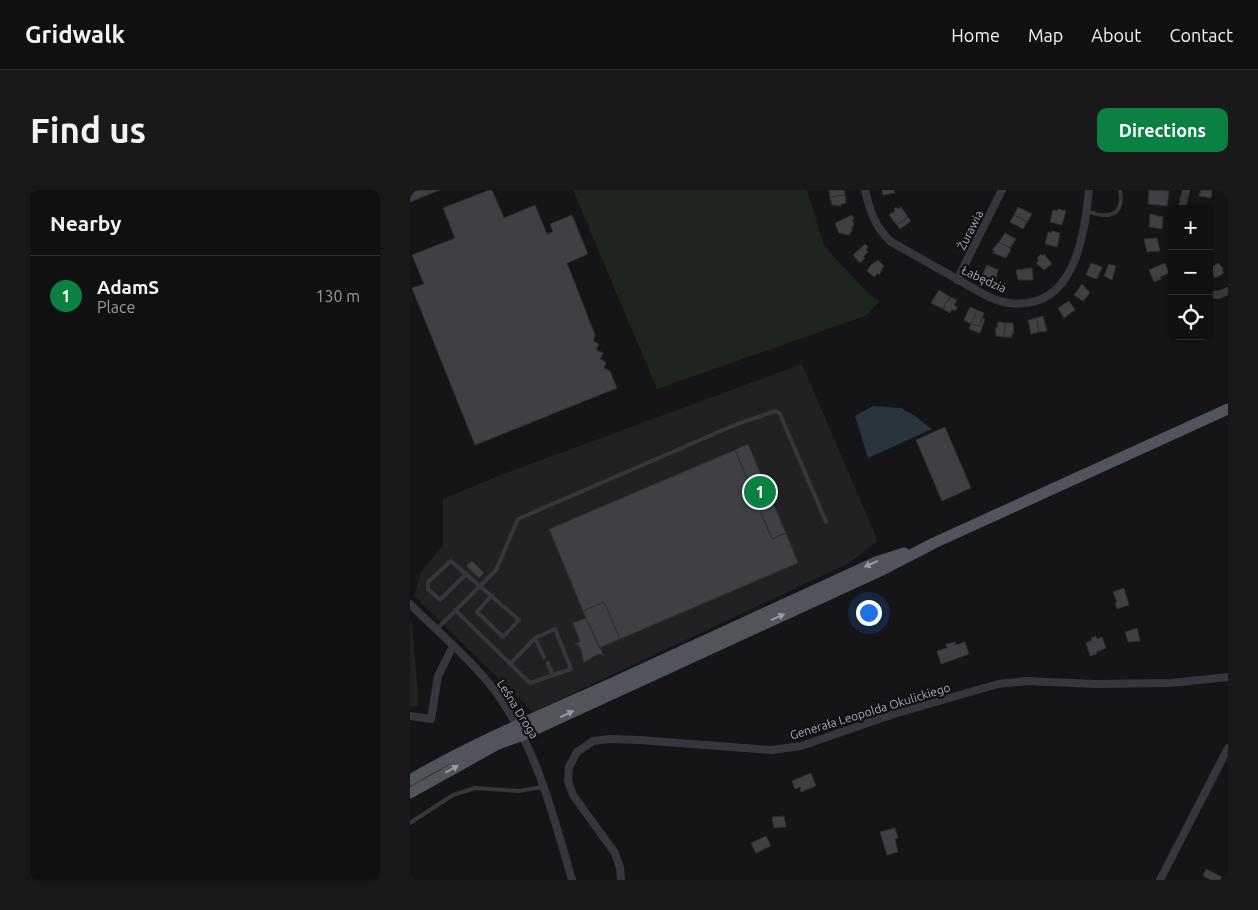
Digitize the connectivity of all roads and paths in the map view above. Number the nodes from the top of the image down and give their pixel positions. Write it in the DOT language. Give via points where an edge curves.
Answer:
graph roads {
  1 [pos="865,190"];
  2 [pos="1002,190"];
  3 [pos="1089,190"];
  4 [pos="1120,190"];
  5 [pos="1186,190"];
  6 [pos="1183,205"];
  7 [pos="1087,211"];
  8 [pos="957,280"];
  9 [pos="1228,291"];
  10 [pos="1213,294"];
  11 [pos="1228,409"];
  12 [pos="826,522"];
  13 [pos="934,543"];
  14 [pos="466,574"];
  15 [pos="480,586"];
  16 [pos="492,596"];
  17 [pos="410,604"];
  18 [pos="455,610"];
  19 [pos="436,630"];
  20 [pos="535,638"];
  21 [pos="453,646"];
  22 [pos="544,657"];
  23 [pos="511,662"];
  24 [pos="548,663"];
  25 [pos="552,674"];
  26 [pos="1228,677"];
  27 [pos="410,716"];
  28 [pos="517,724"];
  29 [pos="523,735"];
  30 [pos="1228,748"];
  31 [pos="410,780"];
  32 [pos="544,786"];
  33 [pos="410,793"];
  34 [pos="410,824"];
  35 [pos="572,880"];
  36 [pos="621,880"];
  37 [pos="1160,880"];
  1 -- 8 [label="street, Łabędzia" via="879,230 890,241"];
  2 -- 8 [label="street, Żurawia"];
  3 -- 7 [label="street, Łabędzia"];
  4 -- 7 [label="lane" via="1120,206 1114,213 1099,216"];
  5 -- 6 [label="street"];
  7 -- 8 [label="street, Łabędzia" via="1079,250 1070,272 1046,297 1009,303 989,297"];
  9 -- 10 [label="street"];
  11 -- 13 [label="main road"];
  12 -- 15 [label="lane" via="776,411 737,424 518,518 496,570"];
  13 -- 28 [label="main road, one-way" via="876,562"];
  29 -- 13 [label="main road, one-way" via="880,571"];
  14 -- 14 [label="lane" via="451,561 428,582 428,589 440,600"];
  14 -- 15 [label="lane"];
  15 -- 16 [label="lane"];
  15 -- 18 [label="lane"];
  16 -- 16 [label="lane" via="519,620 503,637 476,612"];
  17 -- 19 [label="street, Leśna Droga"];
  18 -- 19 [label="lane"];
  18 -- 23 [label="lane"];
  19 -- 21 [label="street, Leśna Droga"];
  20 -- 22 [label="lane"];
  20 -- 23 [label="lane"];
  20 -- 25 [label="lane" via="555,630 570,668"];
  21 -- 27 [label="street" via="438,676 431,719"];
  21 -- 28 [label="street, Leśna Droga" via="488,682"];
  23 -- 25 [label="lane" via="530,683"];
  24 -- 25 [label="lane"];
  26 -- 36 [label="street, Generała Leopolda Okulickiego" via="1171,683 1027,681 998,684 894,714 801,746 771,750 639,740 593,741 576,752 569,767 568,781 573,795 615,853"];
  28 -- 29 [label="street, Leśna Droga"];
  28 -- 31 [label="main road"];
  29 -- 32 [label="street, Leśna Droga"];
  33 -- 29 [label="main road, one-way" via="489,749"];
  30 -- 37 [label="street"];
  32 -- 34 [label="lane" via="518,791 475,788 453,795"];
  32 -- 35 [label="street, Leśna Droga"];
}
